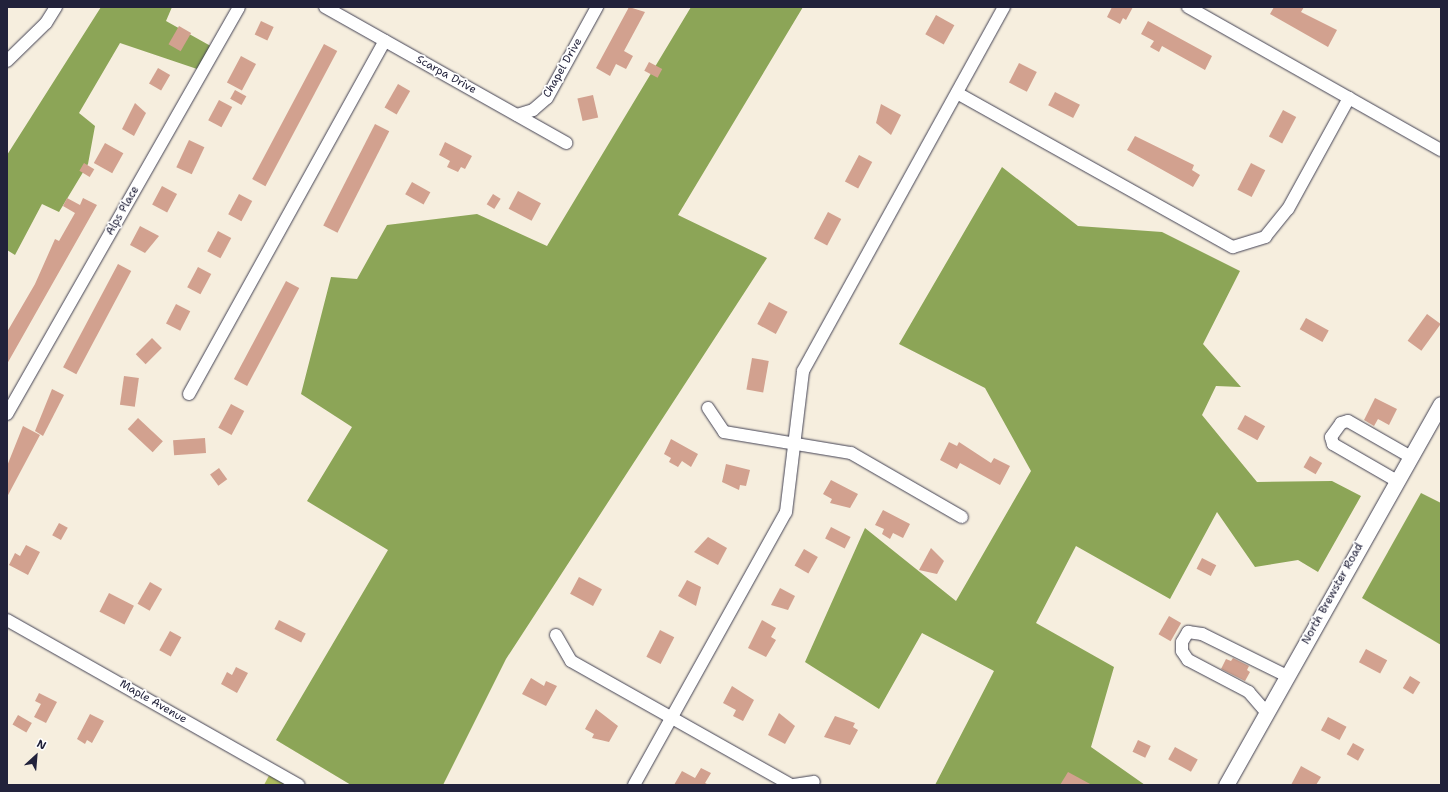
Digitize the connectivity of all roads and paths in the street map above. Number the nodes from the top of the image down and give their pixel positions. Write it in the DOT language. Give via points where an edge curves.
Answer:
graph roads {
  1 [pos="56,7"];
  2 [pos="239,7"];
  3 [pos="326,7"];
  4 [pos="597,7"];
  5 [pos="1004,7"];
  6 [pos="1188,7"];
  7 [pos="385,41"];
  8 [pos="7,61"];
  9 [pos="957,93"];
  10 [pos="1349,98"];
  11 [pos="517,115"];
  12 [pos="566,143"];
  13 [pos="1441,150"];
  14 [pos="189,394"];
  15 [pos="1441,404"];
  16 [pos="708,408"];
  17 [pos="7,414"];
  18 [pos="795,444"];
  19 [pos="1411,457"];
  20 [pos="1397,481"];
  21 [pos="962,517"];
  22 [pos="7,620"];
  23 [pos="556,635"];
  24 [pos="1287,676"];
  25 [pos="1267,713"];
  26 [pos="671,718"];
  27 [pos="814,782"];
  28 [pos="299,785"];
  29 [pos="634,785"];
  30 [pos="793,785"];
  31 [pos="1226,785"];
  1 -- 8 [label="street" via="46,23"];
  2 -- 17 [label="street, Alps Place"];
  3 -- 7 [label="street, Scarpa Drive"];
  4 -- 11 [label="street, Chapel Drive" via="547,98 533,110"];
  5 -- 9 [label="street"];
  6 -- 10 [label="street"];
  7 -- 11 [label="street, Scarpa Drive"];
  7 -- 14 [label="street"];
  9 -- 10 [label="street" via="1233,246 1265,237 1288,209"];
  9 -- 18 [label="street" via="803,371"];
  10 -- 13 [label="street"];
  11 -- 12 [label="street, Scarpa Drive"];
  15 -- 19 [label="main road, North Brewster Road"];
  16 -- 18 [label="street" via="724,432"];
  18 -- 21 [label="street" via="851,452"];
  18 -- 26 [label="street" via="786,512"];
  19 -- 20 [label="main road, North Brewster Road"];
  19 -- 20 [label="street" via="1348,421 1341,423 1332,437 1333,444"];
  20 -- 24 [label="main road, North Brewster Road"];
  22 -- 28 [label="street, Maple Avenue"];
  23 -- 26 [label="street" via="571,661"];
  24 -- 25 [label="main road, North Brewster Road"];
  24 -- 25 [label="street" via="1202,634 1188,632 1182,642 1182,652 1188,660 1249,692"];
  25 -- 31 [label="main road, North Brewster Road"];
  26 -- 29 [label="street"];
  26 -- 30 [label="street"];
  27 -- 30 [label="street"];
}
